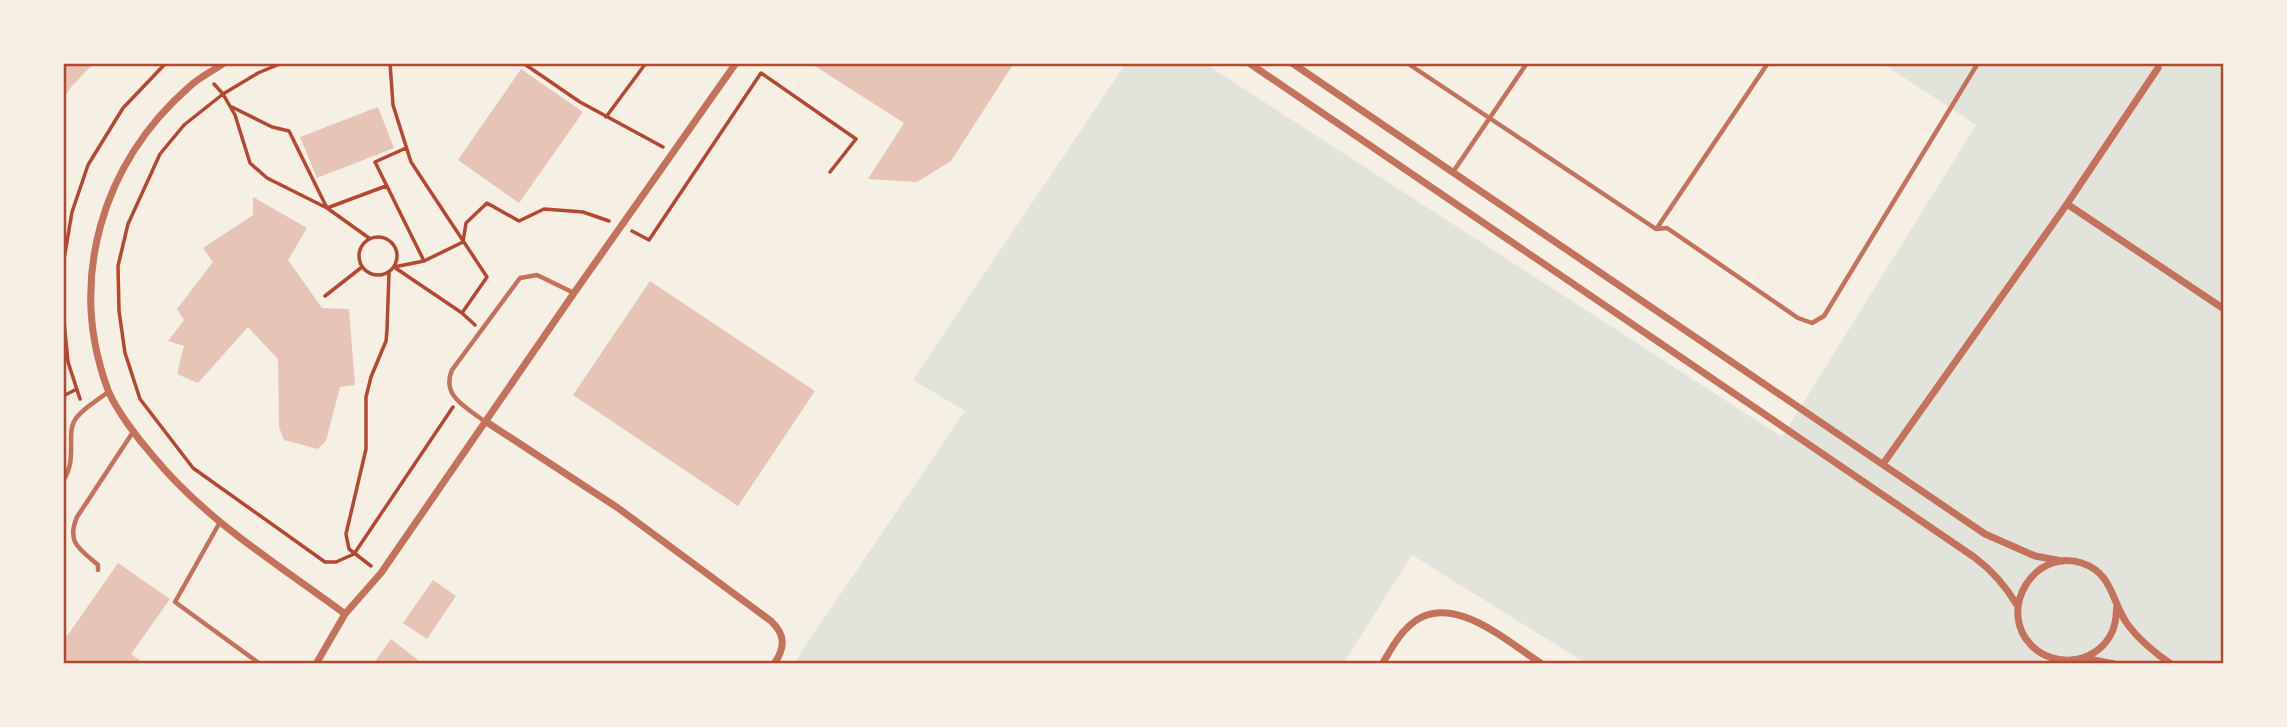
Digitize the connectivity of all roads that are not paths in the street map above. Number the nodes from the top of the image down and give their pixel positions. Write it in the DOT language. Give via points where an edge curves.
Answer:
graph roads {
  1 [pos="224,63"];
  2 [pos="736,63"];
  3 [pos="1249,63"];
  4 [pos="1294,63"];
  5 [pos="1407,63"];
  6 [pos="1527,63"];
  7 [pos="1768,63"];
  8 [pos="1979,63"];
  9 [pos="2158,68"];
  10 [pos="1490,117"];
  11 [pos="1453,172"];
  12 [pos="2067,204"];
  13 [pos="1656,229"];
  14 [pos="574,293"];
  15 [pos="2224,309"];
  16 [pos="109,392"];
  17 [pos="485,421"];
  18 [pos="134,430"];
  19 [pos="1883,464"];
  20 [pos="63,481"];
  21 [pos="220,522"];
  22 [pos="2062,561"];
  23 [pos="98,570"];
  24 [pos="2017,605"];
  25 [pos="2117,606"];
  26 [pos="345,614"];
  27 [pos="2045,655"];
  28 [pos="2083,658"];
  29 [pos="260,664"];
  30 [pos="316,664"];
  31 [pos="774,664"];
  32 [pos="1382,664"];
  33 [pos="1542,664"];
  34 [pos="2039,664"];
  35 [pos="2114,664"];
  36 [pos="2171,664"];
  1 -- 16 [label="street" via="191,85 153,122 107,202 93,250 90,300"];
  2 -- 14 [label="street"];
  3 -- 24 [label="street" via="1974,556 1992,570"];
  4 -- 11 [label="street"];
  5 -- 10 [label="lane"];
  6 -- 10 [label="lane"];
  7 -- 13 [label="lane"];
  8 -- 13 [label="lane" via="1818,321 1807,323 1798,318 1667,228"];
  9 -- 12 [label="street"];
  10 -- 11 [label="lane"];
  10 -- 13 [label="lane"];
  11 -- 19 [label="street"];
  12 -- 15 [label="street"];
  12 -- 19 [label="street"];
  14 -- 17 [label="street"];
  14 -- 17 [label="lane" via="537,275 520,278 452,369 449,389"];
  16 -- 18 [label="street"];
  16 -- 20 [label="lane" via="76,417 71,468"];
  17 -- 26 [label="street" via="381,573"];
  17 -- 31 [label="street" via="618,508 771,621 783,637"];
  18 -- 21 [label="street" via="190,496"];
  18 -- 23 [label="lane" via="72,528 73,540"];
  19 -- 22 [label="street" via="1985,534 2035,556"];
  21 -- 26 [label="street"];
  21 -- 29 [label="lane" via="174,601"];
  22 -- 24 [label="street" via="2032,575"];
  22 -- 25 [label="street" via="2099,572 2111,587"];
  24 -- 27 [label="street" via="2023,635"];
  25 -- 28 [label="street" via="2109,638"];
  25 -- 36 [label="street" via="2138,638"];
  26 -- 30 [label="street"];
  27 -- 28 [label="street" via="2057,660"];
  27 -- 34 [label="street"];
  28 -- 35 [label="street"];
  32 -- 33 [label="street" via="1409,625 1421,617 1451,612 1465,615"];
}
